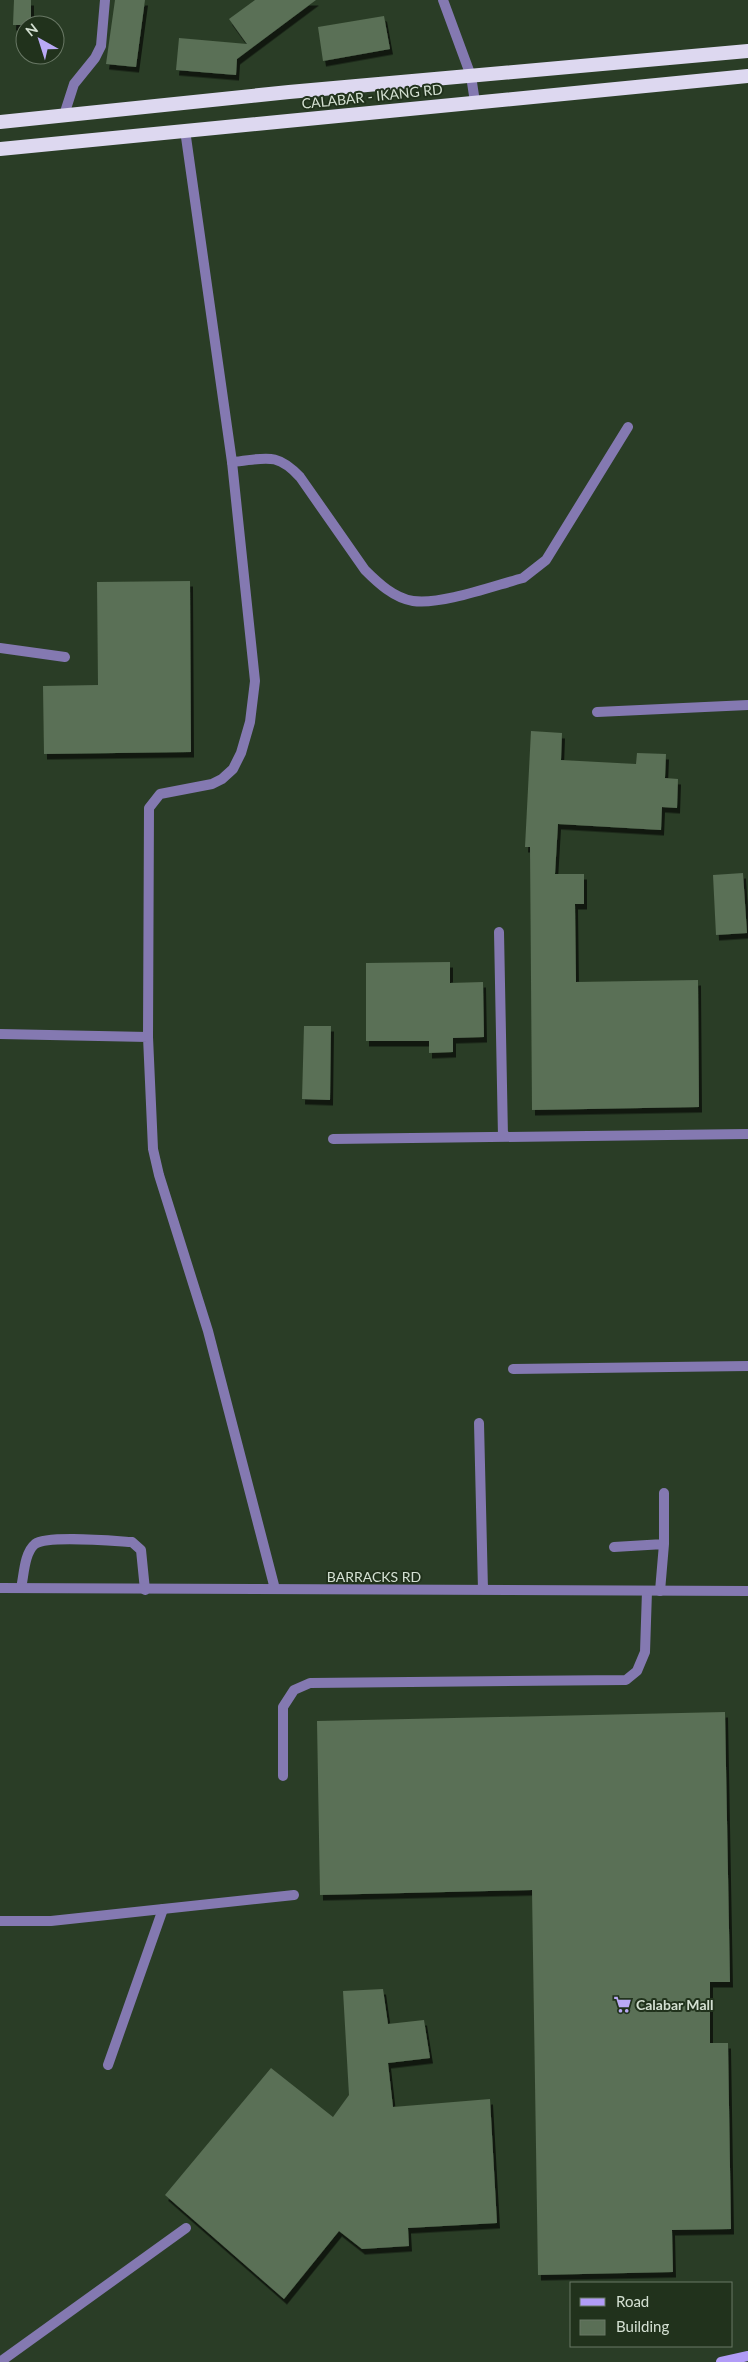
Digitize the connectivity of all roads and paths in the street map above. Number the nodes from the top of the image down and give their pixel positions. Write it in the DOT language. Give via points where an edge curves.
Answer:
graph roads {
  1 [pos="105,0"];
  2 [pos="443,0"];
  3 [pos="748,51"];
  4 [pos="471,76"];
  5 [pos="748,76"];
  6 [pos="475,102"];
  7 [pos="64,115"];
  8 [pos="0,122"];
  9 [pos="185,130"];
  10 [pos="0,149"];
  11 [pos="628,427"];
  12 [pos="232,462"];
  13 [pos="0,648"];
  14 [pos="66,657"];
  15 [pos="748,705"];
  16 [pos="597,712"];
  17 [pos="499,932"];
  18 [pos="0,1034"];
  19 [pos="148,1037"];
  20 [pos="748,1134"];
  21 [pos="503,1137"];
  22 [pos="333,1138"];
  23 [pos="748,1366"];
  24 [pos="513,1368"];
  25 [pos="479,1423"];
  26 [pos="664,1493"];
  27 [pos="664,1544"];
  28 [pos="614,1547"];
  29 [pos="0,1588"];
  30 [pos="21,1588"];
  31 [pos="275,1589"];
  32 [pos="145,1590"];
  33 [pos="483,1590"];
  34 [pos="647,1591"];
  35 [pos="660,1591"];
  36 [pos="748,1591"];
  37 [pos="283,1776"];
  38 [pos="294,1895"];
  39 [pos="163,1909"];
  40 [pos="0,1921"];
  41 [pos="108,2065"];
  42 [pos="186,2228"];
  43 [pos="748,2356"];
  44 [pos="0,2362"];
  45 [pos="721,2362"];
  1 -- 7 [label="street" via="101,46 74,84"];
  2 -- 4 [label="street"];
  3 -- 4 [label="highway, CALABAR - IKANG RD"];
  4 -- 6 [label="street"];
  4 -- 7 [label="highway, CALABAR - IKANG RD"];
  5 -- 6 [label="highway, CALABAR - IKANG RD"];
  6 -- 9 [label="highway, CALABAR - IKANG RD"];
  7 -- 8 [label="highway, CALABAR - IKANG RD"];
  9 -- 10 [label="highway, CALABAR - IKANG RD"];
  9 -- 12 [label="street"];
  11 -- 12 [label="street" via="546,560 534,572 523,578 434,601 412,601 375,581 288,464 275,458"];
  12 -- 19 [label="street" via="255,681 253,697 241,753 233,769 212,784 160,794 149,808"];
  13 -- 14 [label="street"];
  15 -- 16 [label="street"];
  17 -- 21 [label="street"];
  18 -- 19 [label="street"];
  19 -- 31 [label="street" via="154,1158 208,1331"];
  20 -- 21 [label="street"];
  21 -- 22 [label="street"];
  23 -- 24 [label="street"];
  25 -- 33 [label="street"];
  26 -- 27 [label="street"];
  27 -- 28 [label="street"];
  27 -- 35 [label="street"];
  29 -- 30 [label="street, BARRACKS RD"];
  30 -- 32 [label="street, BARRACKS RD"];
  30 -- 32 [label="street" via="28,1555 35,1544 49,1539 132,1542 141,1550"];
  31 -- 32 [label="street, BARRACKS RD"];
  31 -- 33 [label="street, BARRACKS RD"];
  33 -- 34 [label="street, BARRACKS RD"];
  34 -- 35 [label="street, BARRACKS RD"];
  34 -- 37 [label="street" via="646,1652 637,1671 626,1680 310,1683 294,1690 283,1706"];
  35 -- 36 [label="street, BARRACKS RD"];
  38 -- 39 [label="street"];
  39 -- 40 [label="street" via="51,1921"];
  39 -- 41 [label="street"];
  42 -- 44 [label="street"];
  43 -- 45 [label="main road"];
}
